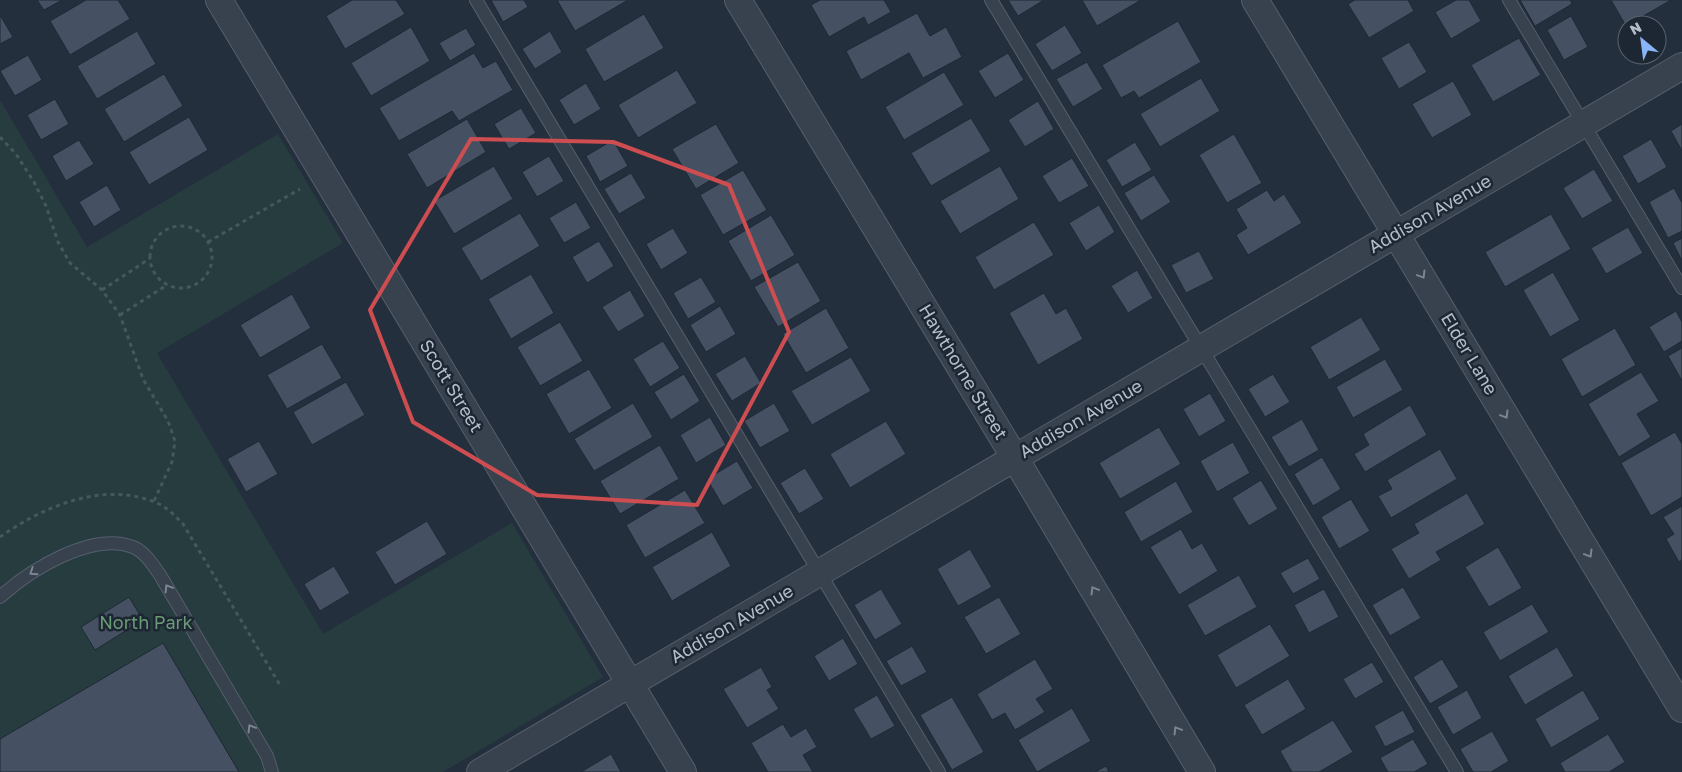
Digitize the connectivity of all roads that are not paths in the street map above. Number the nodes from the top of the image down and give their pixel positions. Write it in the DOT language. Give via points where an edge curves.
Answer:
graph roads {
  1 [pos="219,0"];
  2 [pos="476,0"];
  3 [pos="738,0"];
  4 [pos="991,0"];
  5 [pos="1256,0"];
  6 [pos="1508,0"];
  7 [pos="1682,66"];
  8 [pos="1583,124"];
  9 [pos="1397,234"];
  10 [pos="1682,288"];
  11 [pos="1201,349"];
  12 [pos="1015,458"];
  13 [pos="820,573"];
  14 [pos="0,597"];
  15 [pos="630,684"];
  16 [pos="1682,709"];
  17 [pos="272,772"];
  18 [pos="480,772"];
  19 [pos="683,772"];
  20 [pos="939,772"];
  21 [pos="1202,772"];
  22 [pos="1456,772"];
  1 -- 15 [label="street, Scott Street"];
  2 -- 13 [label="lane"];
  3 -- 12 [label="street, Hawthorne Street"];
  4 -- 11 [label="lane"];
  5 -- 9 [label="street, Elder Lane"];
  6 -- 8 [label="lane"];
  7 -- 8 [label="street, Addison Avenue"];
  8 -- 9 [label="street, Addison Avenue"];
  8 -- 10 [label="lane"];
  9 -- 11 [label="street, Addison Avenue"];
  9 -- 16 [label="street, Elder Lane, one-way"];
  11 -- 12 [label="street, Addison Avenue"];
  11 -- 22 [label="lane"];
  12 -- 13 [label="street, Addison Avenue"];
  21 -- 12 [label="street, Hawthorne Street, one-way"];
  13 -- 15 [label="street, Addison Avenue"];
  13 -- 20 [label="lane"];
  17 -- 14 [label="lane, one-way" via="267,756 160,575 149,558 135,547 116,543 72,552 41,567"];
  15 -- 18 [label="street, Addison Avenue"];
  15 -- 19 [label="street, Scott Street"];
}
